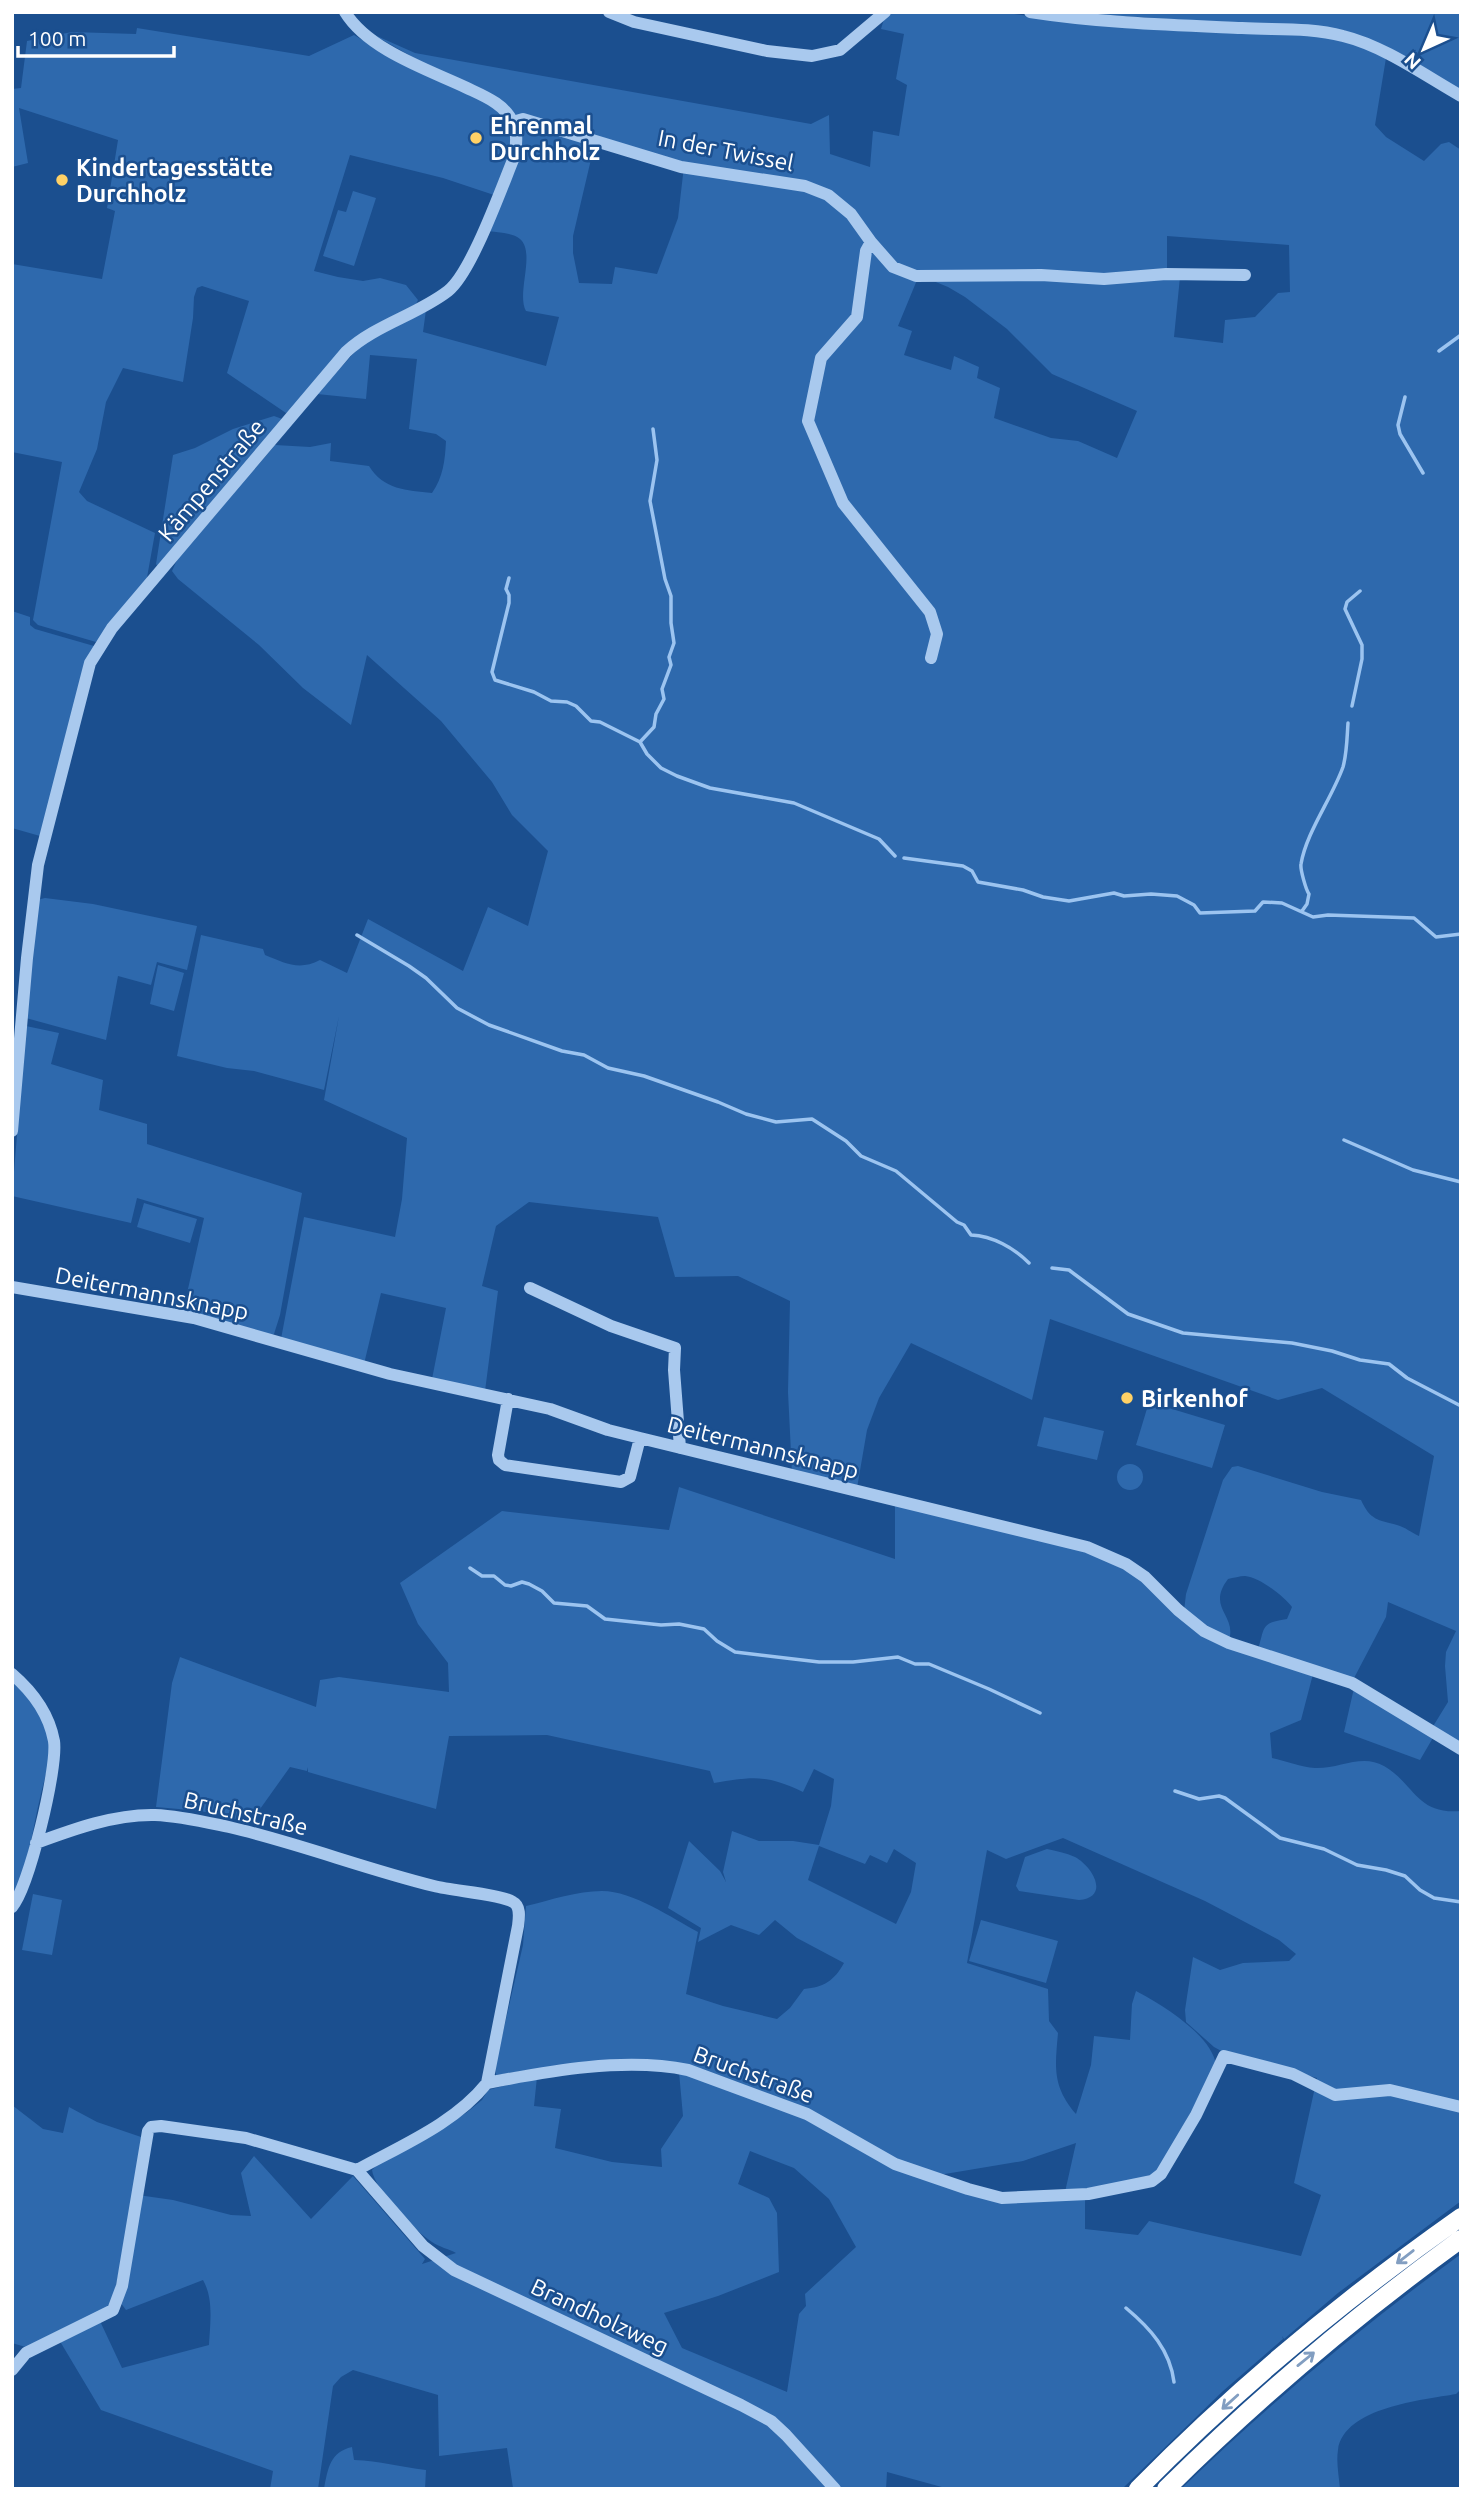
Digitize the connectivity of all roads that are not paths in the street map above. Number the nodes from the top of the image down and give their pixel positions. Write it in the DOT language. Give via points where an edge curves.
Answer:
graph roads {
  1 [pos="345,12"];
  2 [pos="609,12"];
  3 [pos="885,12"];
  4 [pos="1030,12"];
  5 [pos="1461,96"];
  6 [pos="513,122"];
  7 [pos="871,242"];
  8 [pos="1245,275"];
  9 [pos="931,658"];
  10 [pos="12,956"];
  11 [pos="27,958"];
  12 [pos="12,1131"];
  13 [pos="12,1287"];
  14 [pos="530,1288"];
  15 [pos="508,1399"];
  16 [pos="640,1438"];
  17 [pos="680,1448"];
  18 [pos="12,1674"];
  19 [pos="1461,1749"];
  20 [pos="36,1843"];
  21 [pos="12,1907"];
  22 [pos="487,2083"];
  23 [pos="1461,2107"];
  24 [pos="357,2170"];
  25 [pos="1461,2217"];
  26 [pos="1461,2239"];
  27 [pos="12,2370"];
  28 [pos="835,2489"];
  29 [pos="1138,2489"];
  30 [pos="1166,2489"];
  1 -- 6 [label="street" via="370,39 486,97"];
  2 -- 3 [label="street" via="634,22 767,51 812,56 840,50"];
  4 -- 5 [label="street" via="1168,26 1298,29 1343,36"];
  6 -- 7 [label="street, In der Twissel" via="523,119 681,167 805,186 844,207"];
  6 -- 11 [label="street, Kämpenstraße" via="515,155 457,282 346,352 94,654 38,865"];
  7 -- 8 [label="street, In der Twissel" via="893,267 916,276 1104,279"];
  7 -- 9 [label="street" via="857,317 821,358 808,421 843,503 930,612 937,634"];
  10 -- 11 [label="street"];
  11 -- 12 [label="street, Kämpenstraße"];
  13 -- 15 [label="street, Deitermannsknapp" via="194,1318 390,1374"];
  14 -- 17 [label="street" via="611,1326 675,1348"];
  15 -- 16 [label="street, Deitermannsknapp"];
  15 -- 16 [label="street" via="498,1455 505,1465 621,1482 630,1476"];
  16 -- 17 [label="street, Deitermannsknapp"];
  17 -- 19 [label="street, Deitermannsknapp" via="1087,1546 1146,1577 1204,1631 1352,1682"];
  18 -- 20 [label="street" via="36,1699 54,1742"];
  20 -- 21 [label="street"];
  20 -- 22 [label="street, Bruchstraße" via="110,1820 171,1816 263,1835 433,1886 513,1901 520,1914 519,1926"];
  22 -- 23 [label="street, Bruchstraße" via="562,2069 633,2066 688,2070 807,2114 895,2164 1002,2198 1088,2194 1152,2181 1161,2174 1196,2115 1224,2056 1293,2074 1335,2095 1390,2090"];
  22 -- 24 [label="street" via="450,2118"];
  24 -- 27 [label="street" via="246,2138 151,2127 145,2140 122,2286 113,2310 26,2353"];
  24 -- 28 [label="street, Brandholzweg" via="423,2246 446,2265 771,2421"];
  25 -- 29 [label="highway, one-way" via="1342,2305"];
  30 -- 26 [label="highway, one-way" via="1285,2376"];
}
